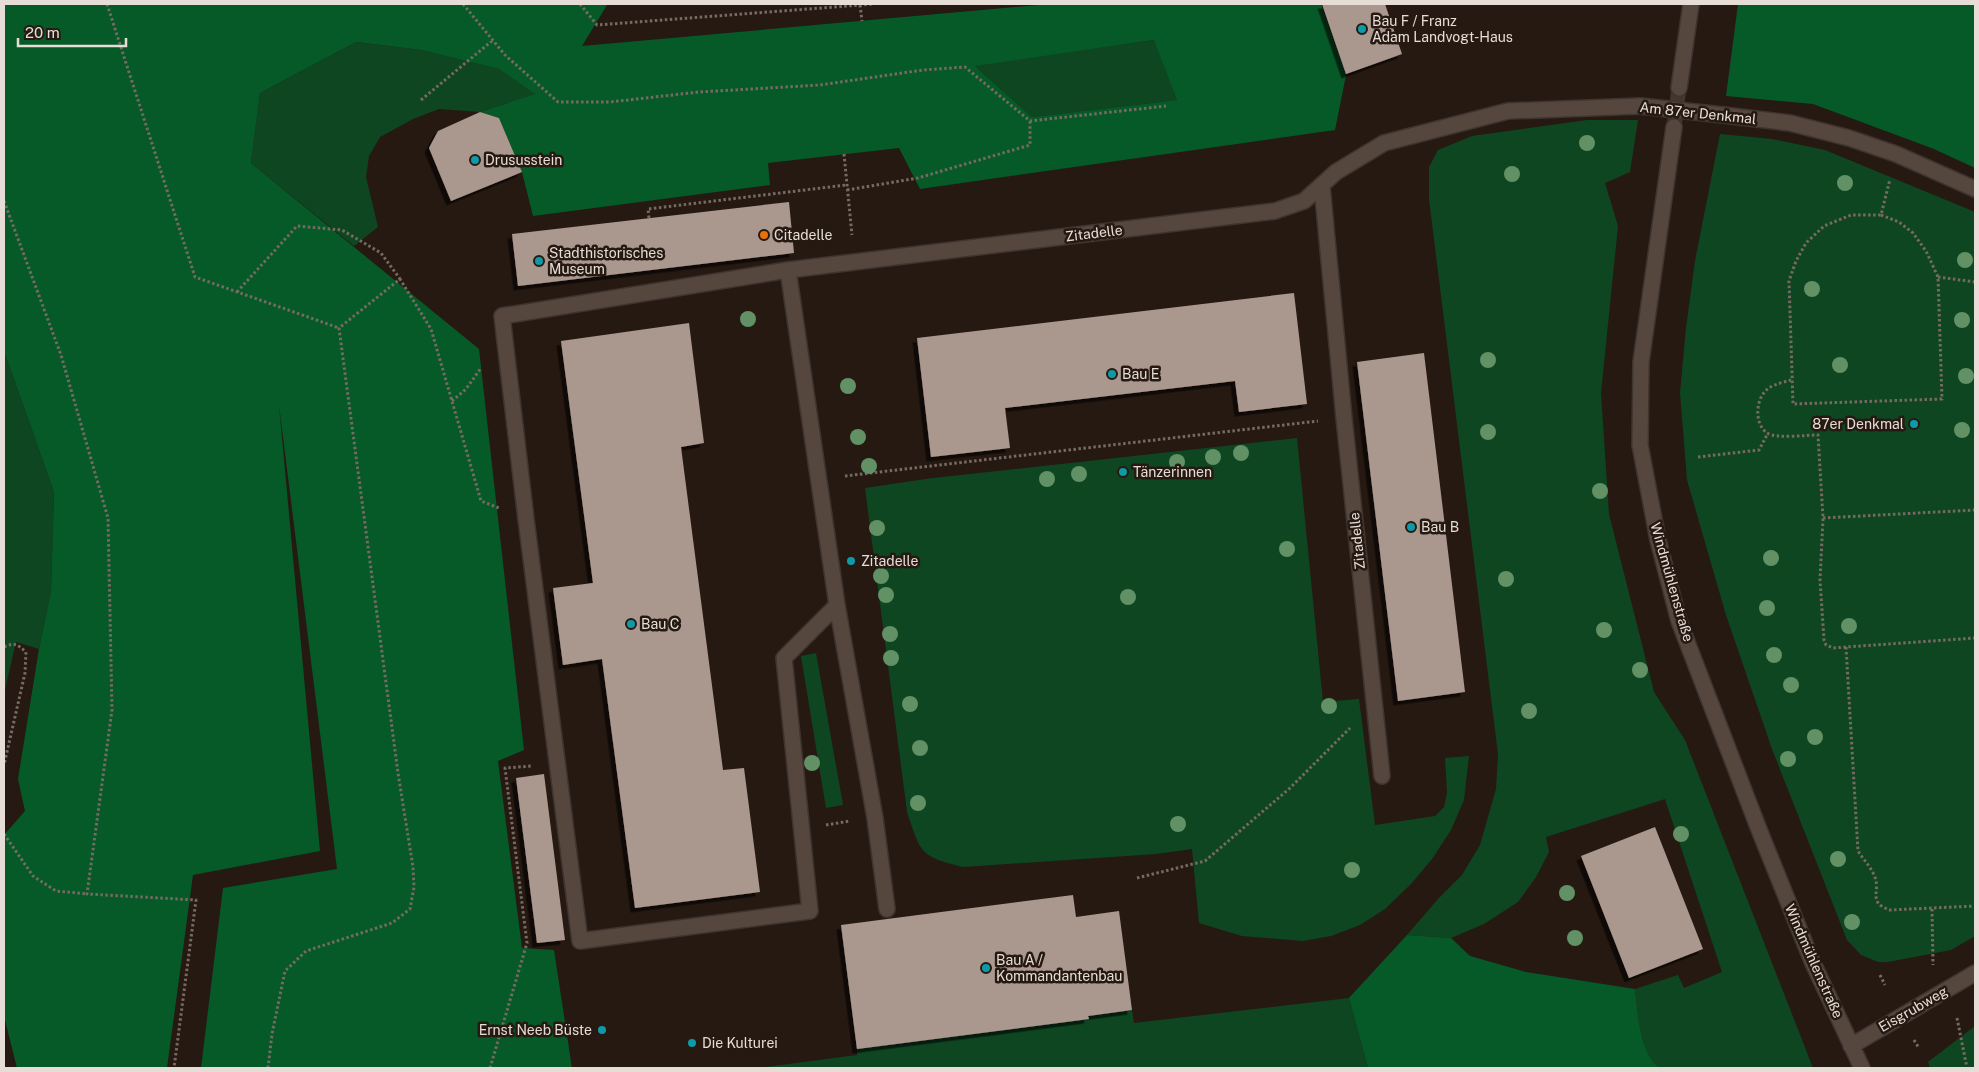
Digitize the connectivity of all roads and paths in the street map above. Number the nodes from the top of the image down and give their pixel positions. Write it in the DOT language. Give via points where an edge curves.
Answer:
graph roads {
  1 [pos="106,4"];
  2 [pos="463,4"];
  3 [pos="580,4"];
  4 [pos="874,4"];
  5 [pos="1691,4"];
  6 [pos="860,5"];
  7 [pos="862,21"];
  8 [pos="493,40"];
  9 [pos="1679,88"];
  10 [pos="421,100"];
  11 [pos="1166,106"];
  12 [pos="1030,121"];
  13 [pos="1674,126"];
  14 [pos="1411,136"];
  15 [pos="844,154"];
  16 [pos="1896,154"];
  17 [pos="1322,186"];
  18 [pos="847,187"];
  19 [pos="1975,190"];
  20 [pos="4,201"];
  21 [pos="1881,215"];
  22 [pos="649,218"];
  23 [pos="856,263"];
  24 [pos="788,270"];
  25 [pos="1938,276"];
  26 [pos="400,280"];
  27 [pos="1975,282"];
  28 [pos="237,292"];
  29 [pos="339,328"];
  30 [pos="483,365"];
  31 [pos="1791,380"];
  32 [pos="452,401"];
  33 [pos="1344,418"];
  34 [pos="1768,433"];
  35 [pos="1698,457"];
  36 [pos="819,479"];
  37 [pos="1975,510"];
  38 [pos="1822,518"];
  39 [pos="526,519"];
  40 [pos="838,605"];
  41 [pos="1975,638"];
  42 [pos="4,647"];
  43 [pos="1846,647"];
  44 [pos="1377,725"];
  45 [pos="557,764"];
  46 [pos="4,765"];
  47 [pos="1382,776"];
  48 [pos="875,818"];
  49 [pos="801,828"];
  50 [pos="4,834"];
  51 [pos="1137,878"];
  52 [pos="87,894"];
  53 [pos="1975,906"];
  54 [pos="887,909"];
  55 [pos="1932,909"];
  56 [pos="1933,965"];
  57 [pos="1975,973"];
  58 [pos="1880,975"];
  59 [pos="1885,985"];
  60 [pos="1957,1018"];
  61 [pos="1914,1039"];
  62 [pos="1851,1046"];
  63 [pos="1919,1048"];
  64 [pos="174,1068"];
  65 [pos="268,1068"];
  66 [pos="490,1068"];
  67 [pos="1862,1068"];
  68 [pos="1967,1068"];
  1 -- 28 [label="path" via="194,277"];
  2 -- 8 [label="path"];
  3 -- 6 [label="path" via="596,25"];
  4 -- 6 [label="path"];
  5 -- 9 [label="street"];
  6 -- 7 [label="path"];
  8 -- 10 [label="path"];
  8 -- 12 [label="path" via="505,55 558,102 610,102 699,92 820,85 965,67"];
  11 -- 12 [label="path"];
  12 -- 18 [label="path" via="1030,145 918,178"];
  13 -- 62 [label="street, Windmühlenstraße" via="1640,362 1640,445 1658,540 1680,620 1798,929"];
  14 -- 16 [label="street, Am 87er Denkmal, bridge" via="1508,111 1640,106 1790,123"];
  14 -- 17 [label="street, Zitadelle" via="1384,144 1336,172"];
  15 -- 18 [label="path"];
  16 -- 19 [label="street, Am 87er Denkmal"];
  16 -- 21 [label="path"];
  17 -- 23 [label="street, Zitadelle" via="1304,200 1275,211"];
  17 -- 33 [label="street, Zitadelle"];
  18 -- 22 [label="path" via="648,209"];
  18 -- 23 [label="path"];
  20 -- 52 [label="path" via="61,355 108,518 112,710"];
  21 -- 25 [label="path" via="1913,233"];
  21 -- 31 [label="path" via="1851,215 1824,226 1806,243 1796,261 1789,281"];
  23 -- 24 [label="street, Zitadelle"];
  24 -- 36 [label="street"];
  24 -- 39 [label="street, Zitadelle" via="502,316"];
  25 -- 27 [label="path"];
  25 -- 31 [label="path" via="1942,399 1793,404"];
  26 -- 28 [label="path" via="381,253 342,230 297,226"];
  26 -- 29 [label="path"];
  26 -- 32 [label="path" via="431,329"];
  28 -- 29 [label="path"];
  29 -- 65 [label="path" via="414,887 410,909 392,923 306,951 285,972"];
  30 -- 32 [label="path" via="466,389"];
  31 -- 34 [label="path" via="1769,388 1760,400 1758,416"];
  32 -- 39 [label="path" via="481,501"];
  33 -- 36 [label="path"];
  33 -- 44 [label="street, Zitadelle"];
  34 -- 35 [label="path" via="1759,450"];
  34 -- 38 [label="path" via="1818,435"];
  36 -- 40 [label="street"];
  37 -- 38 [label="path"];
  38 -- 43 [label="path" via="1820,580 1824,640 1830,647"];
  39 -- 45 [label="street"];
  40 -- 48 [label="street"];
  40 -- 49 [label="street" via="784,658"];
  41 -- 43 [label="path"];
  42 -- 46 [label="path" via="17,644 26,652 25,673"];
  43 -- 55 [label="path" via="1858,851 1875,876 1876,901 1880,907 1890,910"];
  44 -- 47 [label="street, Zitadelle"];
  44 -- 51 [label="path" via="1349,728 1290,788 1205,861"];
  45 -- 49 [label="street" via="580,942 810,911"];
  45 -- 66 [label="path" via="505,768 528,943"];
  48 -- 49 [label="path"];
  48 -- 54 [label="street"];
  50 -- 52 [label="path" via="34,876 56,890"];
  52 -- 64 [label="path" via="196,900"];
  53 -- 55 [label="path"];
  55 -- 56 [label="path"];
  57 -- 62 [label="street, Eisgrubweg"];
  58 -- 59 [label="path"];
  60 -- 68 [label="path"];
  61 -- 63 [label="path"];
  62 -- 67 [label="street, Windmühlenstraße"];
}
